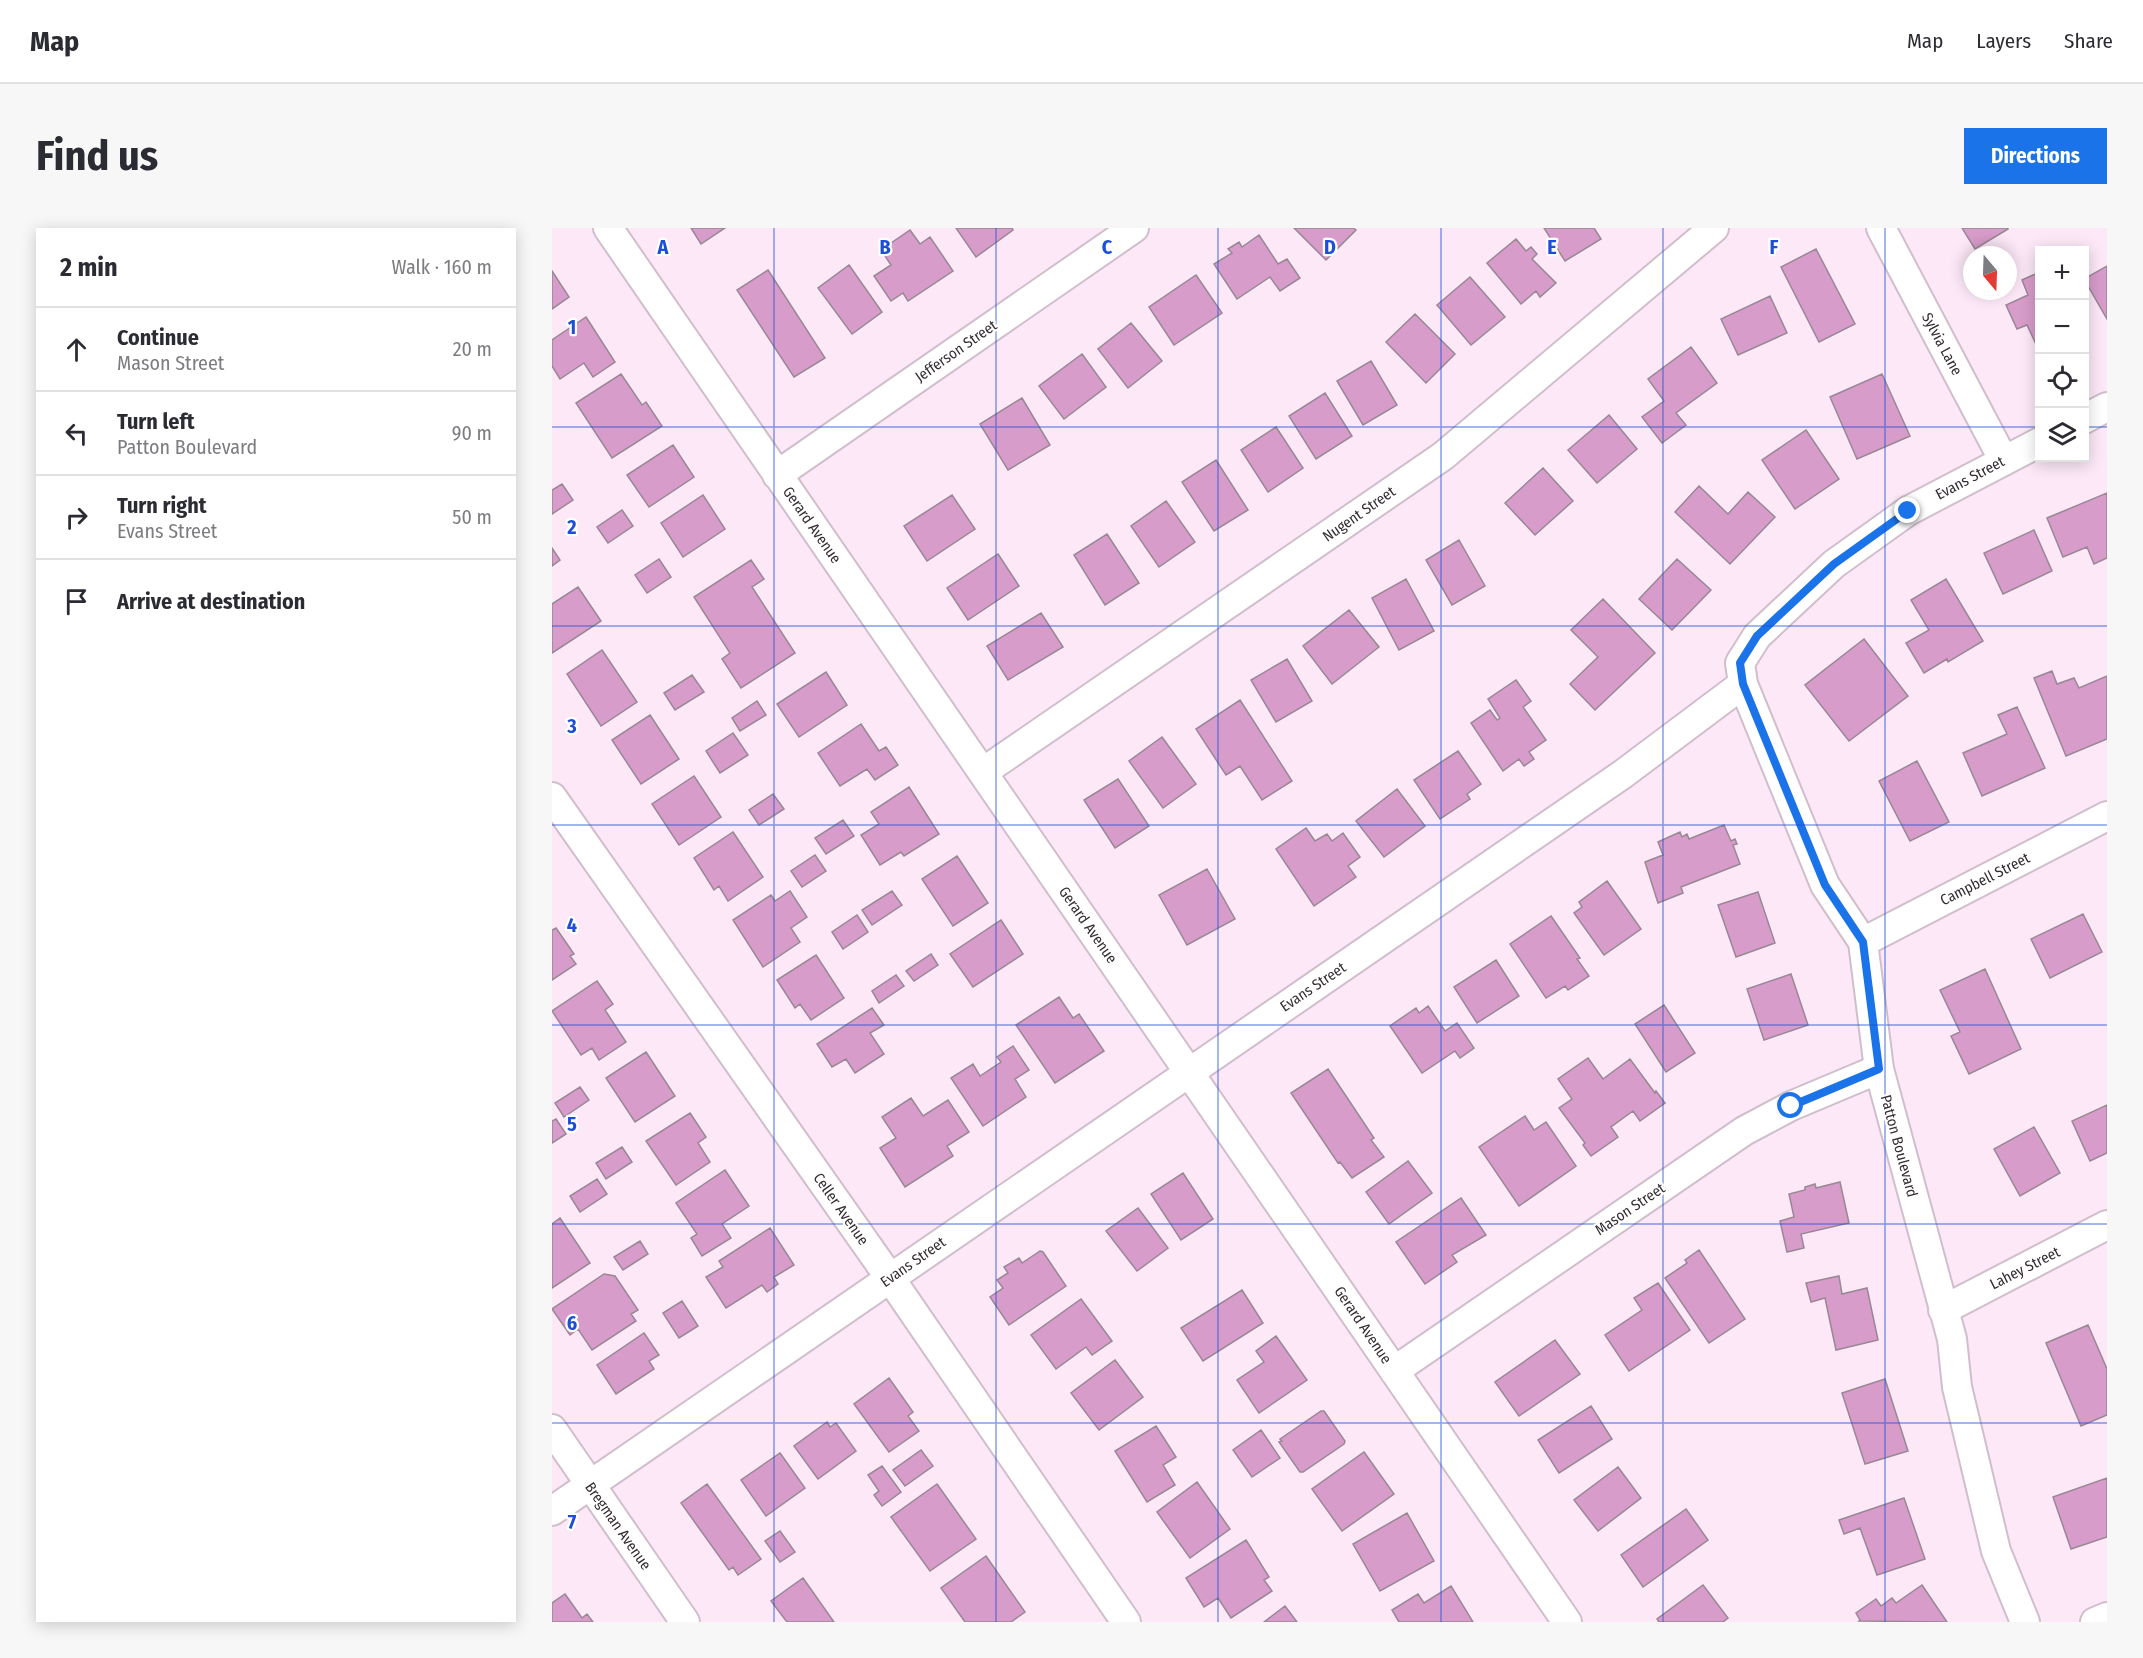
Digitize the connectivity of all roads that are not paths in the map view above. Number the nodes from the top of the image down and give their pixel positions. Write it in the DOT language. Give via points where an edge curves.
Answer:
graph roads {
  1 [pos="608,228"];
  2 [pos="1134,228"];
  3 [pos="1714,228"];
  4 [pos="1881,228"];
  5 [pos="2107,407"];
  6 [pos="2089,417"];
  7 [pos="2035,445"];
  8 [pos="2004,461"];
  9 [pos="777,475"];
  10 [pos="1743,684"];
  11 [pos="983,772"];
  12 [pos="552,797"];
  13 [pos="2107,816"];
  14 [pos="1863,942"];
  15 [pos="1879,1069"];
  16 [pos="1189,1072"];
  17 [pos="2107,1225"];
  18 [pos="890,1278"];
  19 [pos="1944,1310"];
  20 [pos="1394,1371"];
  21 [pos="552,1429"];
  22 [pos="590,1484"];
  23 [pos="552,1511"];
  24 [pos="2107,1617"];
  25 [pos="685,1622"];
  26 [pos="1126,1622"];
  27 [pos="1567,1622"];
  28 [pos="2025,1622"];
  29 [pos="2095,1622"];
  1 -- 9 [label="street, Gerard Avenue"];
  2 -- 9 [label="street, Jefferson Street"];
  3 -- 11 [label="street, Nugent Street" via="1443,456"];
  4 -- 8 [label="street, Sylvia Lane"];
  5 -- 6 [label="street"];
  7 -- 8 [label="street, Evans Street"];
  8 -- 10 [label="street, Evans Street" via="1908,511 1834,564 1757,636 1740,663"];
  9 -- 11 [label="street, Gerard Avenue"];
  10 -- 14 [label="street, Patton Boulevard" via="1825,885"];
  10 -- 16 [label="street, Evans Street" via="1623,774"];
  11 -- 16 [label="street, Gerard Avenue"];
  12 -- 18 [label="street, Celler Avenue"];
  13 -- 14 [label="street, Campbell Street"];
  14 -- 15 [label="street, Patton Boulevard"];
  15 -- 19 [label="street, Patton Boulevard"];
  15 -- 20 [label="street, Mason Street" via="1791,1106 1744,1131"];
  16 -- 18 [label="street, Evans Street"];
  16 -- 20 [label="street, Gerard Avenue"];
  17 -- 19 [label="street, Lahey Street"];
  18 -- 22 [label="street, Evans Street"];
  18 -- 26 [label="street, Celler Avenue"];
  19 -- 28 [label="street, Patton Boulevard" via="1952,1339 1957,1387 1996,1551"];
  20 -- 27 [label="street, Gerard Avenue"];
  21 -- 22 [label="street, Bregman Avenue"];
  22 -- 23 [label="street, Evans Street"];
  22 -- 25 [label="street, Bregman Avenue"];
  24 -- 29 [label="street"];
}
